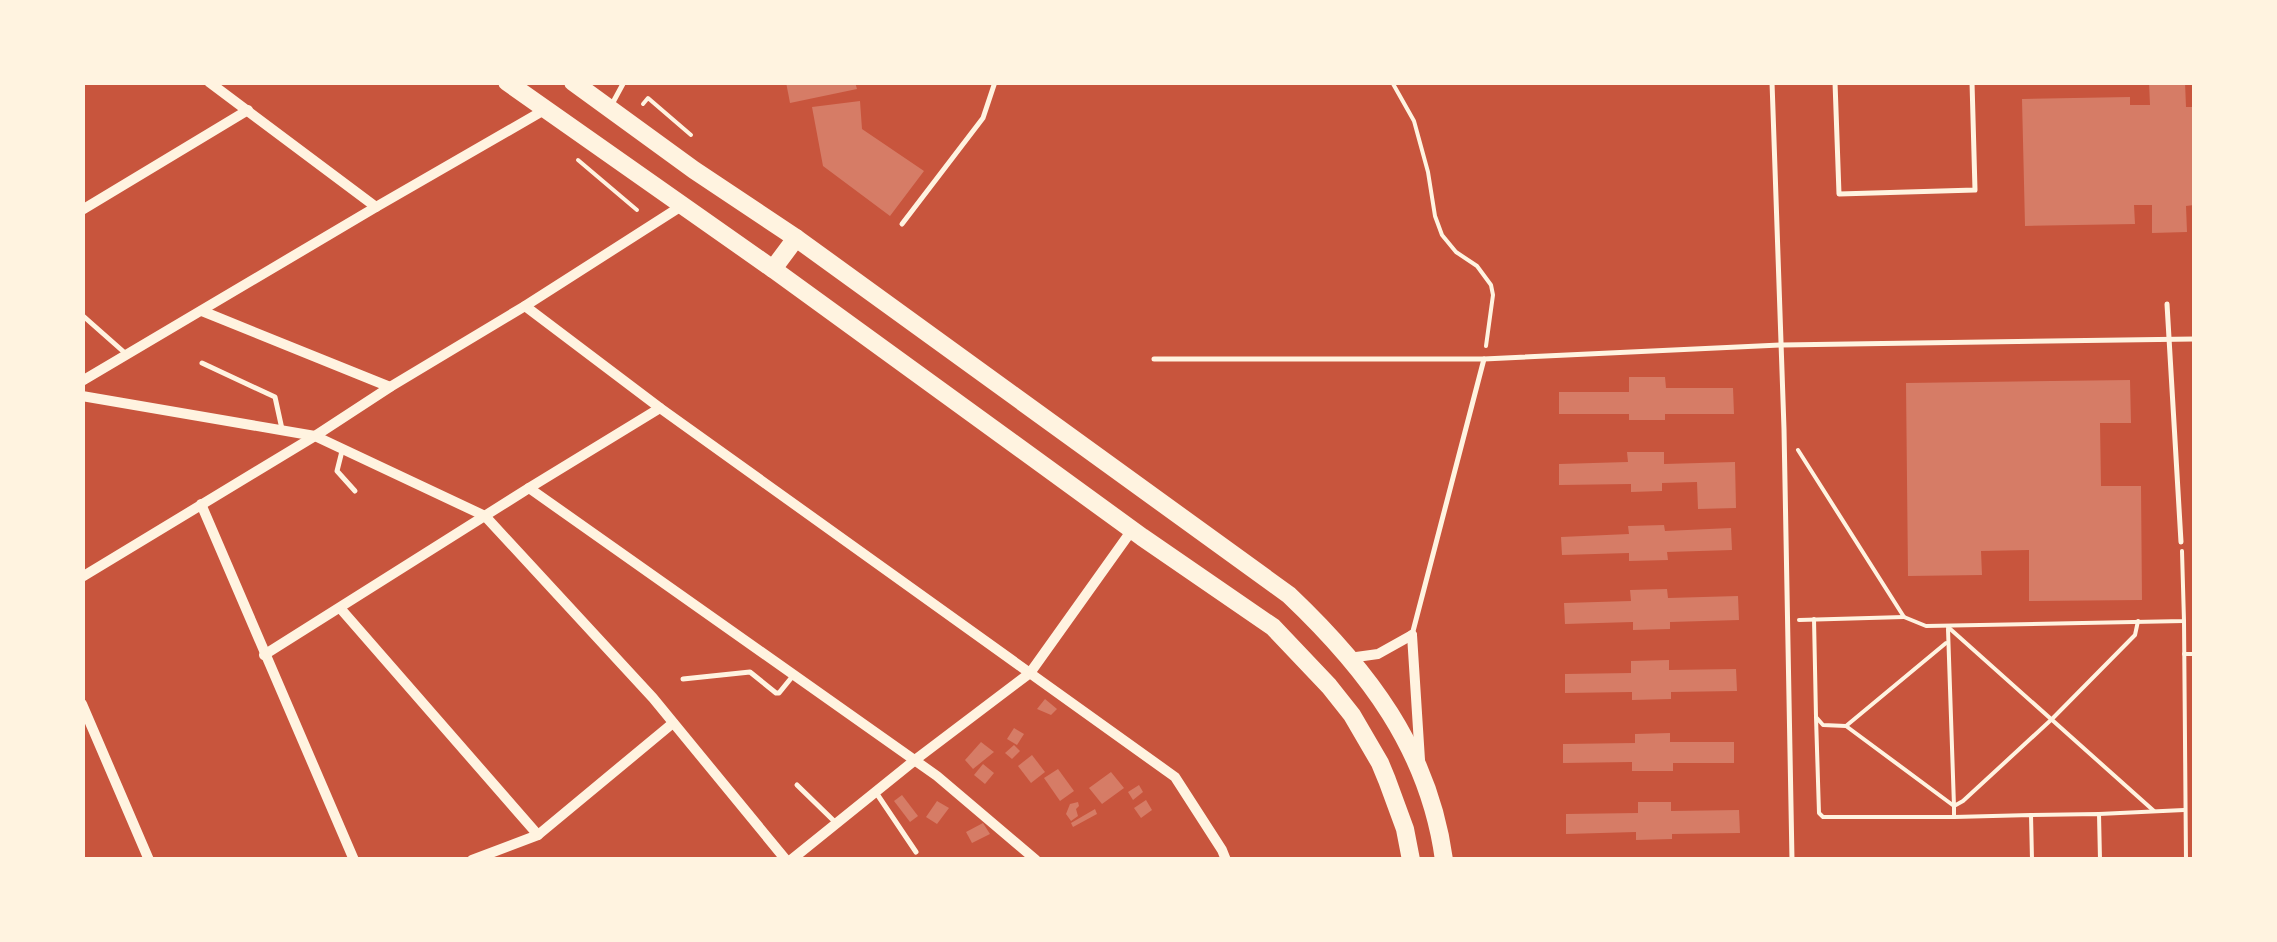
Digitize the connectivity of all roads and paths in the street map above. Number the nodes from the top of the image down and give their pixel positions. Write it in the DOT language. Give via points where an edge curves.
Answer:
graph roads {
  1 [pos="209,82"];
  2 [pos="507,82"];
  3 [pos="573,82"];
  4 [pos="624,82"];
  5 [pos="996,82"];
  6 [pos="1392,82"];
  7 [pos="1772,82"];
  8 [pos="1835,82"];
  9 [pos="1972,82"];
  10 [pos="643,104"];
  11 [pos="609,109"];
  12 [pos="248,110"];
  13 [pos="546,110"];
  14 [pos="690,135"];
  15 [pos="578,160"];
  16 [pos="684,205"];
  17 [pos="376,207"];
  18 [pos="82,210"];
  19 [pos="636,210"];
  20 [pos="902,224"];
  21 [pos="796,238"];
  22 [pos="773,269"];
  23 [pos="2167,304"];
  24 [pos="525,306"];
  25 [pos="202,310"];
  26 [pos="82,316"];
  27 [pos="2194,339"];
  28 [pos="2168,340"];
  29 [pos="1782,345"];
  30 [pos="127,355"];
  31 [pos="1154,359"];
  32 [pos="1484,359"];
  33 [pos="202,364"];
  34 [pos="82,381"];
  35 [pos="390,387"];
  36 [pos="82,396"];
  37 [pos="660,408"];
  38 [pos="1784,429"];
  39 [pos="282,432"];
  40 [pos="315,436"];
  41 [pos="342,448"];
  42 [pos="529,488"];
  43 [pos="354,491"];
  44 [pos="201,504"];
  45 [pos="485,516"];
  46 [pos="1132,530"];
  47 [pos="2182,542"];
  48 [pos="82,577"];
  49 [pos="340,608"];
  50 [pos="1904,617"];
  51 [pos="1814,619"];
  52 [pos="1786,620"];
  53 [pos="2184,621"];
  54 [pos="2138,622"];
  55 [pos="1948,627"];
  56 [pos="1412,634"];
  57 [pos="1948,642"];
  58 [pos="2184,654"];
  59 [pos="2194,654"];
  60 [pos="264,656"];
  61 [pos="1349,658"];
  62 [pos="1030,674"];
  63 [pos="794,675"];
  64 [pos="682,679"];
  65 [pos="82,704"];
  66 [pos="1816,717"];
  67 [pos="2052,719"];
  68 [pos="673,723"];
  69 [pos="1846,726"];
  70 [pos="915,760"];
  71 [pos="1421,770"];
  72 [pos="797,784"];
  73 [pos="876,792"];
  74 [pos="1954,806"];
  75 [pos="2185,810"];
  76 [pos="2154,811"];
  77 [pos="2099,814"];
  78 [pos="2031,815"];
  79 [pos="1954,817"];
  80 [pos="836,824"];
  81 [pos="538,835"];
  82 [pos="916,852"];
  83 [pos="149,860"];
  84 [pos="354,860"];
  85 [pos="472,860"];
  86 [pos="788,860"];
  87 [pos="1036,860"];
  88 [pos="1226,860"];
  89 [pos="1411,860"];
  90 [pos="1444,860"];
  91 [pos="1792,860"];
  92 [pos="2032,860"];
  93 [pos="2100,860"];
  94 [pos="2186,860"];
  1 -- 12 [label="street"];
  2 -- 13 [label="main road"];
  3 -- 11 [label="main road"];
  4 -- 11 [label="lane"];
  5 -- 20 [label="lane" via="983,118"];
  6 -- 32 [label="path" via="1414,121 1442,235 1491,285"];
  7 -- 29 [label="lane"];
  8 -- 9 [label="lane" via="1838,194 1976,190"];
  10 -- 14 [label="path" via="648,98"];
  11 -- 21 [label="main road"];
  12 -- 17 [label="street"];
  12 -- 18 [label="street"];
  13 -- 16 [label="main road"];
  13 -- 17 [label="street"];
  15 -- 19 [label="path"];
  16 -- 22 [label="main road"];
  16 -- 24 [label="street"];
  17 -- 25 [label="street"];
  21 -- 22 [label="main road"];
  21 -- 61 [label="main road" via="1288,595"];
  22 -- 46 [label="main road"];
  23 -- 28 [label="lane"];
  24 -- 35 [label="street"];
  24 -- 37 [label="street"];
  25 -- 30 [label="street"];
  25 -- 35 [label="street"];
  26 -- 30 [label="lane"];
  27 -- 28 [label="lane"];
  28 -- 29 [label="lane"];
  28 -- 47 [label="lane"];
  29 -- 32 [label="lane"];
  29 -- 38 [label="lane"];
  30 -- 34 [label="street"];
  31 -- 32 [label="lane"];
  32 -- 56 [label="lane"];
  33 -- 39 [label="lane" via="275,397"];
  35 -- 40 [label="street"];
  36 -- 39 [label="street"];
  37 -- 42 [label="street"];
  37 -- 62 [label="street"];
  38 -- 50 [label="path"];
  38 -- 52 [label="lane"];
  39 -- 40 [label="street"];
  40 -- 41 [label="street"];
  40 -- 44 [label="street"];
  41 -- 43 [label="lane" via="337,471"];
  41 -- 45 [label="street"];
  42 -- 45 [label="street"];
  42 -- 63 [label="street"];
  44 -- 48 [label="street"];
  44 -- 60 [label="street"];
  45 -- 49 [label="street"];
  45 -- 68 [label="street"];
  46 -- 62 [label="street"];
  46 -- 89 [label="main road" via="1273,627 1329,686 1380,763"];
  47 -- 53 [label="path"];
  49 -- 60 [label="street"];
  49 -- 81 [label="street"];
  50 -- 51 [label="path"];
  50 -- 55 [label="path"];
  51 -- 52 [label="path"];
  51 -- 66 [label="path"];
  52 -- 91 [label="lane"];
  53 -- 54 [label="path"];
  53 -- 58 [label="path"];
  54 -- 55 [label="path"];
  54 -- 67 [label="path" via="2135,635"];
  55 -- 57 [label="path"];
  55 -- 67 [label="path"];
  56 -- 61 [label="street" via="1378,654"];
  56 -- 71 [label="street"];
  57 -- 69 [label="path"];
  57 -- 74 [label="path"];
  58 -- 59 [label="path"];
  58 -- 75 [label="path"];
  60 -- 84 [label="street"];
  61 -- 71 [label="main road" via="1385,703"];
  62 -- 70 [label="street"];
  62 -- 88 [label="street" via="1175,778"];
  63 -- 64 [label="lane" via="779,693 750,672"];
  63 -- 70 [label="street"];
  65 -- 83 [label="street"];
  66 -- 69 [label="path" via="1823,725"];
  66 -- 79 [label="path" via="1823,817"];
  67 -- 74 [label="path"];
  67 -- 76 [label="path"];
  68 -- 81 [label="street"];
  68 -- 86 [label="street"];
  69 -- 74 [label="path"];
  70 -- 73 [label="street"];
  70 -- 87 [label="street"];
  71 -- 90 [label="main road"];
  72 -- 80 [label="lane"];
  73 -- 80 [label="street"];
  73 -- 82 [label="lane"];
  74 -- 79 [label="path"];
  75 -- 76 [label="path"];
  75 -- 94 [label="path"];
  76 -- 77 [label="path"];
  77 -- 78 [label="path"];
  77 -- 93 [label="path"];
  78 -- 79 [label="path"];
  78 -- 92 [label="path"];
  80 -- 86 [label="street"];
  81 -- 85 [label="street"];
}
